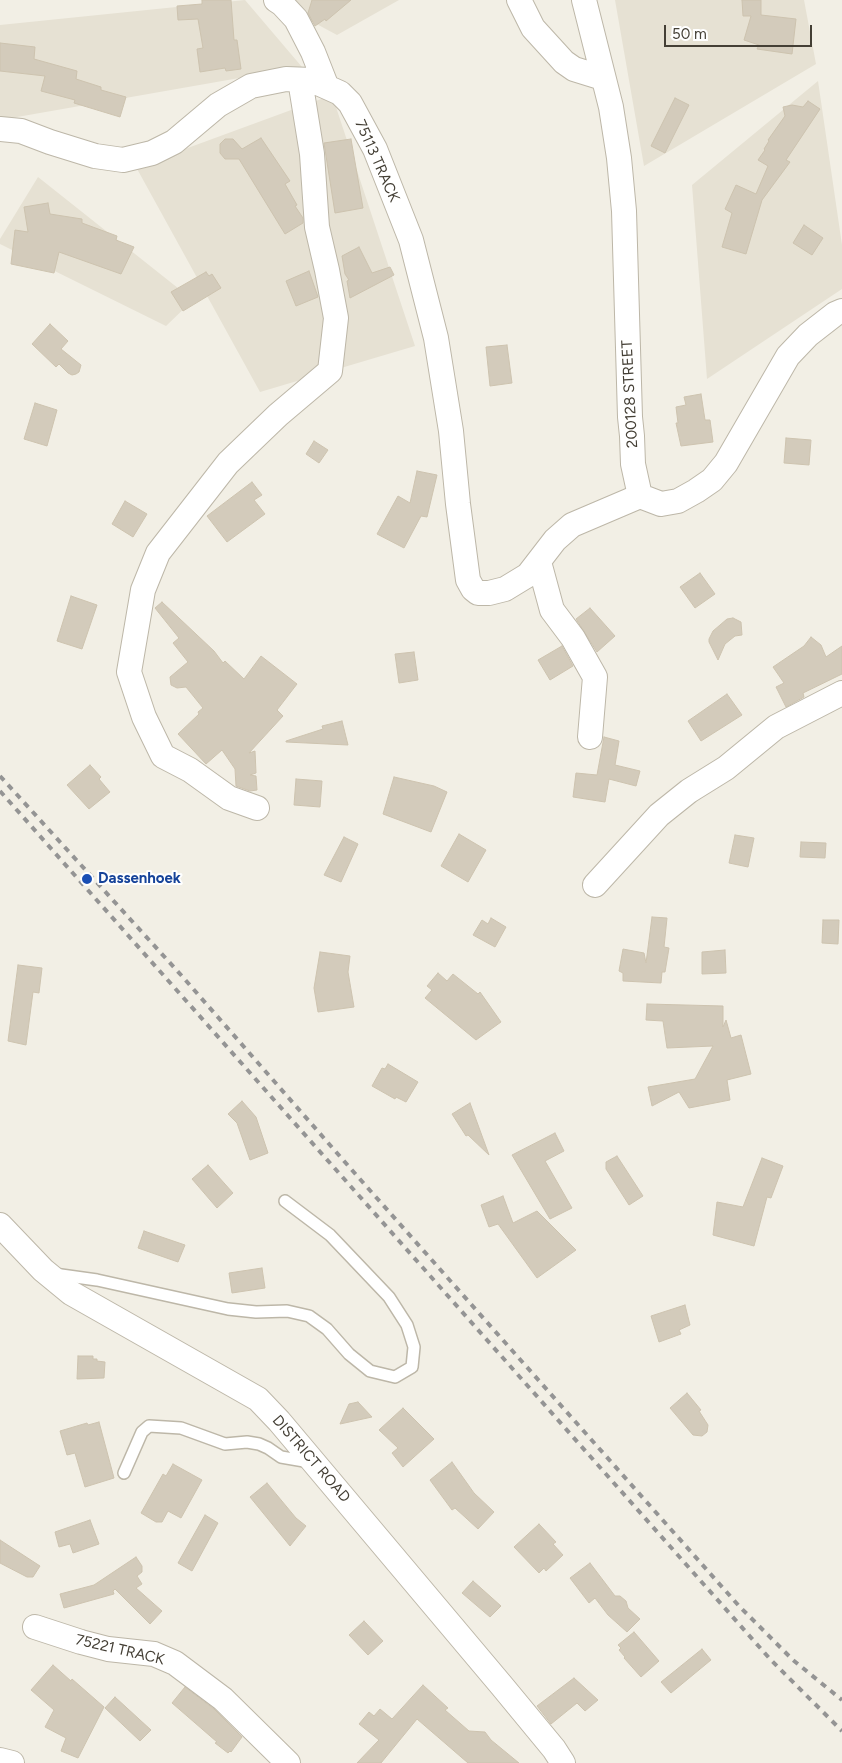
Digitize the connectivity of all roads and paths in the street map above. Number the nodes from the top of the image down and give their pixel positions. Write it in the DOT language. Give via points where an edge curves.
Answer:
graph roads {
  1 [pos="276,0"];
  2 [pos="519,0"];
  3 [pos="584,0"];
  4 [pos="603,78"];
  5 [pos="300,80"];
  6 [pos="326,86"];
  7 [pos="0,128"];
  8 [pos="842,311"];
  9 [pos="640,496"];
  10 [pos="538,562"];
  11 [pos="842,693"];
  12 [pos="590,737"];
  13 [pos="257,808"];
  14 [pos="595,885"];
  15 [pos="285,1201"];
  16 [pos="0,1225"];
  17 [pos="47,1273"];
  18 [pos="315,1463"];
  19 [pos="124,1473"];
  20 [pos="35,1627"];
  21 [pos="0,1760"];
  22 [pos="12,1763"];
  23 [pos="288,1763"];
  24 [pos="563,1763"];
  1 -- 6 [label="street" via="296,19"];
  2 -- 4 [label="street" via="533,28 564,62 574,69"];
  3 -- 4 [label="street, 200128 STREET"];
  4 -- 9 [label="street, 200128 STREET" via="622,185 630,417 633,464"];
  5 -- 6 [label="street, 75113 TRACK"];
  5 -- 7 [label="street, 75113 TRACK" via="251,86 218,105 174,142 152,153 123,160 95,156 22,131"];
  5 -- 13 [label="street" via="312,154 317,227 336,318 330,371 228,463 158,553 143,590 129,672 144,717 163,756 190,770 229,798"];
  6 -- 10 [label="street, 75113 TRACK" via="350,103 375,149 411,240 436,338 452,431 470,586 478,593 505,589 528,575"];
  8 -- 9 [label="street" via="808,334 788,356 726,463 712,480 678,501 661,504"];
  9 -- 10 [label="street" via="572,525"];
  10 -- 12 [label="street" via="552,610 573,638 595,677"];
  11 -- 14 [label="street" via="776,727 726,768 658,815"];
  15 -- 17 [label="lane" via="330,1235 389,1297 407,1325 414,1347 412,1367 395,1377 370,1371 309,1316 287,1311 228,1309 97,1280"];
  16 -- 17 [label="street, DISTRICT ROAD"];
  17 -- 18 [label="street, DISTRICT ROAD" via="71,1293 258,1399"];
  18 -- 19 [label="lane" via="288,1460 259,1444 225,1444 180,1428 149,1426 142,1432"];
  18 -- 24 [label="street, DISTRICT ROAD"];
  20 -- 23 [label="street, 75221 TRACK" via="81,1642 154,1654 175,1663 223,1699"];
  21 -- 22 [label="street"];
}
